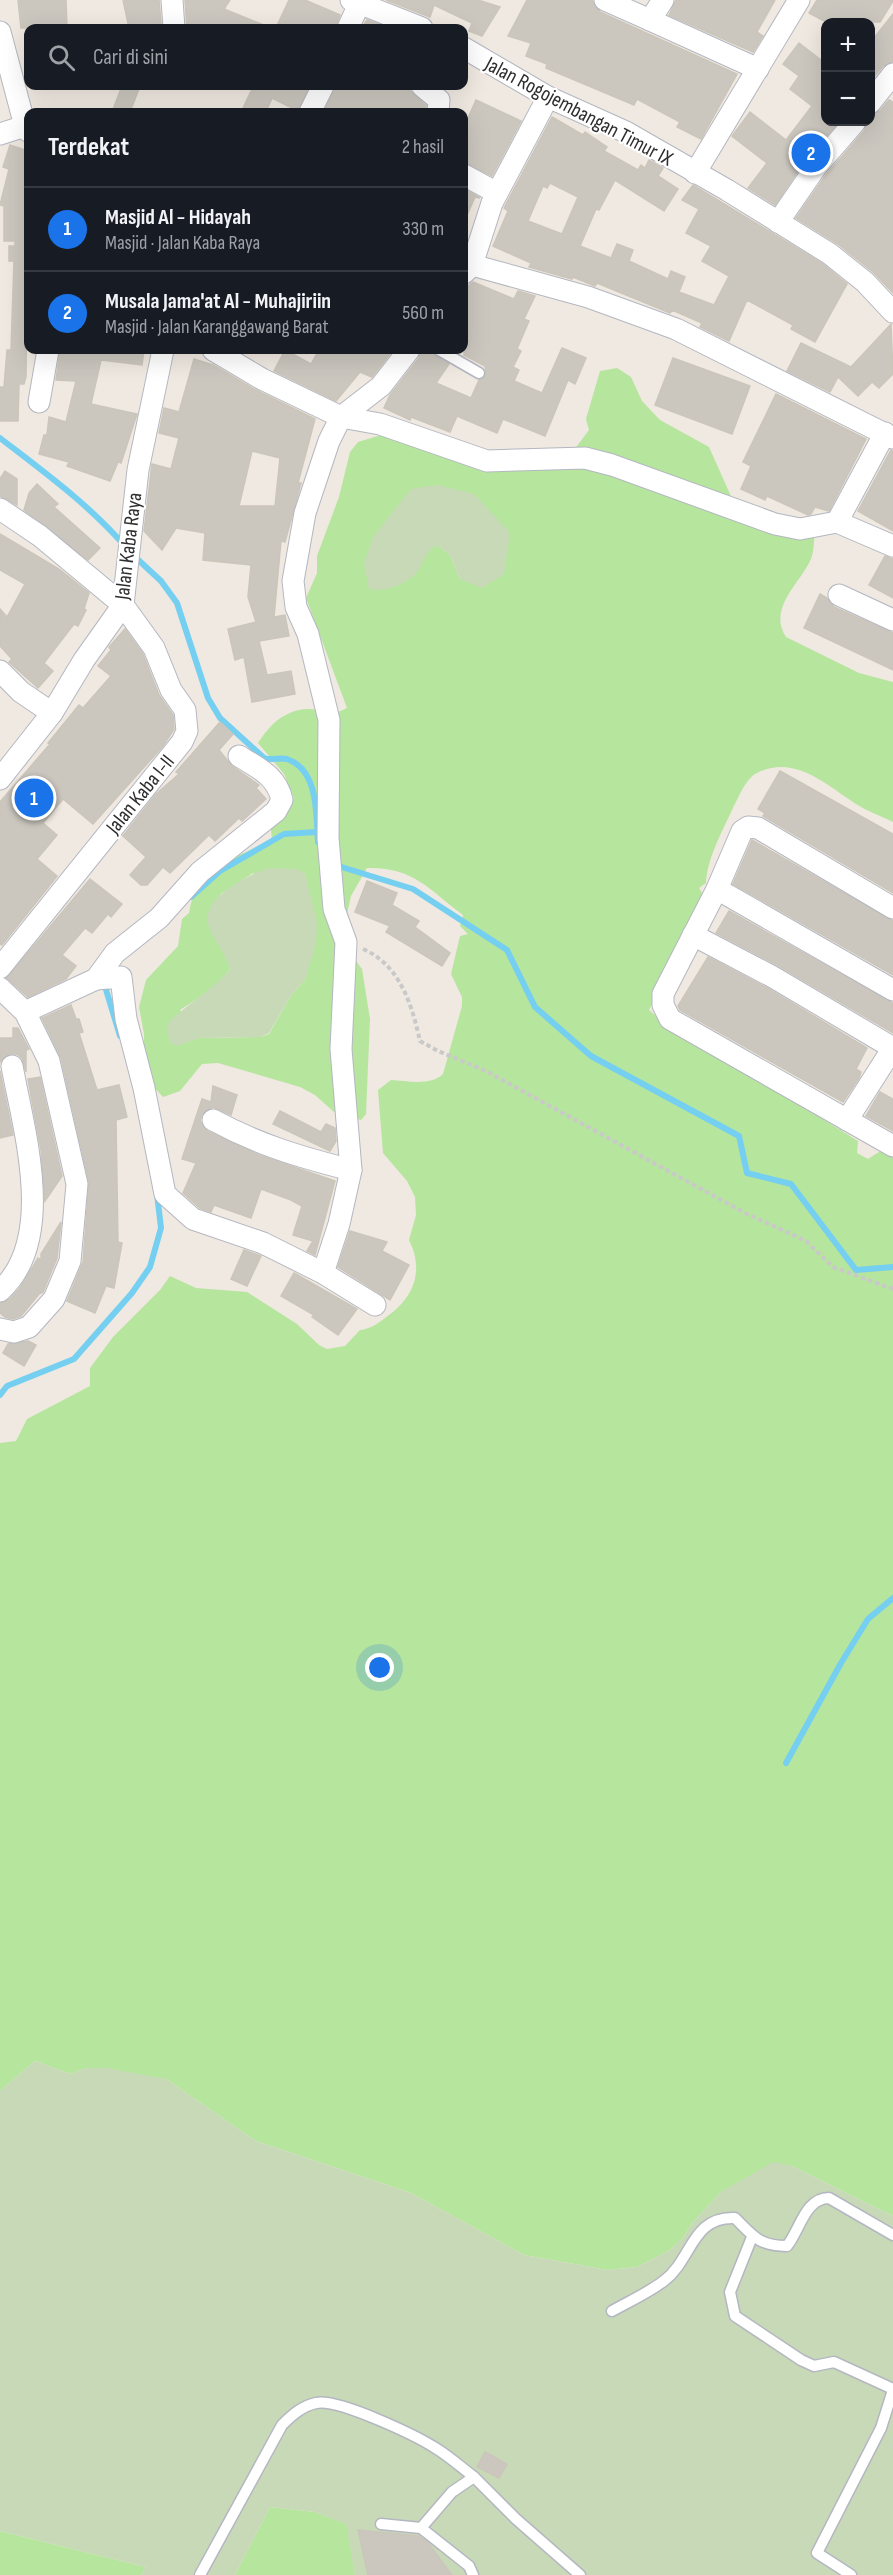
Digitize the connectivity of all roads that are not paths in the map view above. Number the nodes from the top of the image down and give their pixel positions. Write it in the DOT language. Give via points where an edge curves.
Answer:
graph roads {
  1 [pos="172,0"];
  2 [pos="605,0"];
  3 [pos="663,0"];
  4 [pos="799,0"];
  5 [pos="357,2"];
  6 [pos="650,20"];
  7 [pos="174,24"];
  8 [pos="349,24"];
  9 [pos="412,24"];
  10 [pos="0,32"];
  11 [pos="468,50"];
  12 [pos="759,69"];
  13 [pos="321,90"];
  14 [pos="427,90"];
  15 [pos="548,97"];
  16 [pos="312,108"];
  17 [pos="438,108"];
  18 [pos="24,117"];
  19 [pos="852,126"];
  20 [pos="24,129"];
  21 [pos="0,134"];
  22 [pos="695,173"];
  23 [pos="468,178"];
  24 [pos="497,193"];
  25 [pos="778,222"];
  26 [pos="468,269"];
  27 [pos="890,303"];
  28 [pos="47,354"];
  29 [pos="162,354"];
  30 [pos="220,354"];
  31 [pos="406,354"];
  32 [pos="446,354"];
  33 [pos="479,373"];
  34 [pos="39,402"];
  35 [pos="341,417"];
  36 [pos="889,435"];
  37 [pos="0,509"];
  38 [pos="837,522"];
  39 [pos="893,546"];
  40 [pos="839,595"];
  41 [pos="123,605"];
  42 [pos="893,620"];
  43 [pos="0,670"];
  44 [pos="52,713"];
  45 [pos="239,756"];
  46 [pos="0,779"];
  47 [pos="717,889"];
  48 [pos="893,908"];
  49 [pos="693,935"];
  50 [pos="0,968"];
  51 [pos="103,979"];
  52 [pos="0,988"];
  53 [pos="893,990"];
  54 [pos="25,1012"];
  55 [pos="893,1048"];
  56 [pos="49,1061"];
  57 [pos="6,1068"];
  58 [pos="213,1120"];
  59 [pos="847,1120"];
  60 [pos="893,1146"];
  61 [pos="351,1170"];
  62 [pos="323,1273"];
  63 [pos="0,1291"];
  64 [pos="375,1305"];
  65 [pos="0,1329"];
  66 [pos="893,2235"];
  67 [pos="752,2237"];
  68 [pos="612,2311"];
  69 [pos="893,2389"];
  70 [pos="474,2477"];
  71 [pos="381,2524"];
  72 [pos="421,2528"];
  73 [pos="200,2575"];
  74 [pos="473,2575"];
  75 [pos="580,2575"];
  76 [pos="851,2575"];
  1 -- 7 [label="street"];
  2 -- 6 [label="street"];
  3 -- 6 [label="street"];
  4 -- 12 [label="street"];
  5 -- 8 [label="street"];
  5 -- 9 [label="street"];
  6 -- 12 [label="street"];
  10 -- 18 [label="street"];
  11 -- 15 [label="street, Jalan Rogojembangan Timur IX"];
  12 -- 22 [label="street"];
  13 -- 16 [label="street"];
  14 -- 17 [label="street" via="439,100"];
  15 -- 22 [label="street, Jalan Rogojembangan Timur IX" via="626,132"];
  15 -- 24 [label="street"];
  19 -- 25 [label="street" via="816,167"];
  20 -- 21 [label="street"];
  22 -- 25 [label="street, Jalan Rogojembangan Timur IX"];
  23 -- 24 [label="street"];
  24 -- 26 [label="street"];
  25 -- 27 [label="street, Jalan Rogojembangan Timur IX" via="830,254"];
  26 -- 36 [label="street" via="588,297 676,329"];
  28 -- 34 [label="street"];
  29 -- 41 [label="street, Jalan Kaba Raya" via="131,516"];
  30 -- 35 [label="street" via="262,380"];
  31 -- 35 [label="street" via="381,386"];
  32 -- 33 [label="lane"];
  35 -- 38 [label="street" via="380,424 487,461 585,458 800,530"];
  35 -- 61 [label="street" via="305,513 293,581 296,607 308,634 329,720 328,838 334,909 346,942 341,1049"];
  36 -- 38 [label="street"];
  37 -- 41 [label="street, Jalan Kaba I-II" via="40,536"];
  38 -- 39 [label="street"];
  40 -- 42 [label="street"];
  41 -- 44 [label="street, Jalan Kaba Raya"];
  41 -- 50 [label="street, Jalan Kaba I-II" via="154,648 171,690 185,710 187,731"];
  43 -- 44 [label="street" via="21,692"];
  44 -- 46 [label="street, Jalan Kaba Raya"];
  45 -- 51 [label="street" via="270,776 282,800 276,811 200,872 159,918 115,953"];
  47 -- 48 [label="street" via="742,831 752,827"];
  47 -- 49 [label="street"];
  47 -- 53 [label="street"];
  49 -- 55 [label="street"];
  49 -- 59 [label="street" via="663,994 670,1019"];
  51 -- 54 [label="street"];
  51 -- 62 [label="street" via="121,977 126,1019 165,1194 193,1219 263,1243"];
  52 -- 54 [label="street"];
  54 -- 56 [label="street"];
  55 -- 59 [label="street"];
  56 -- 57 [label="street"];
  56 -- 65 [label="street" via="77,1184 69,1262 54,1299 37,1320 21,1331"];
  57 -- 63 [label="street" via="33,1201 29,1245"];
  58 -- 61 [label="street" via="288,1155"];
  59 -- 60 [label="street"];
  61 -- 62 [label="street"];
  62 -- 64 [label="street"];
  66 -- 67 [label="lane" via="829,2198 820,2198 812,2203 787,2246 772,2246"];
  67 -- 68 [label="lane" via="735,2218 721,2217 711,2222 664,2280"];
  67 -- 69 [label="lane" via="730,2292 735,2316 801,2360 814,2366 834,2362"];
  69 -- 76 [label="lane" via="881,2428 817,2553"];
  70 -- 72 [label="lane" via="452,2492"];
  70 -- 73 [label="lane" via="427,2444 342,2405 318,2402 298,2410 282,2425"];
  70 -- 75 [label="lane"];
  71 -- 72 [label="lane"];
  72 -- 74 [label="lane" via="469,2566"];
}
